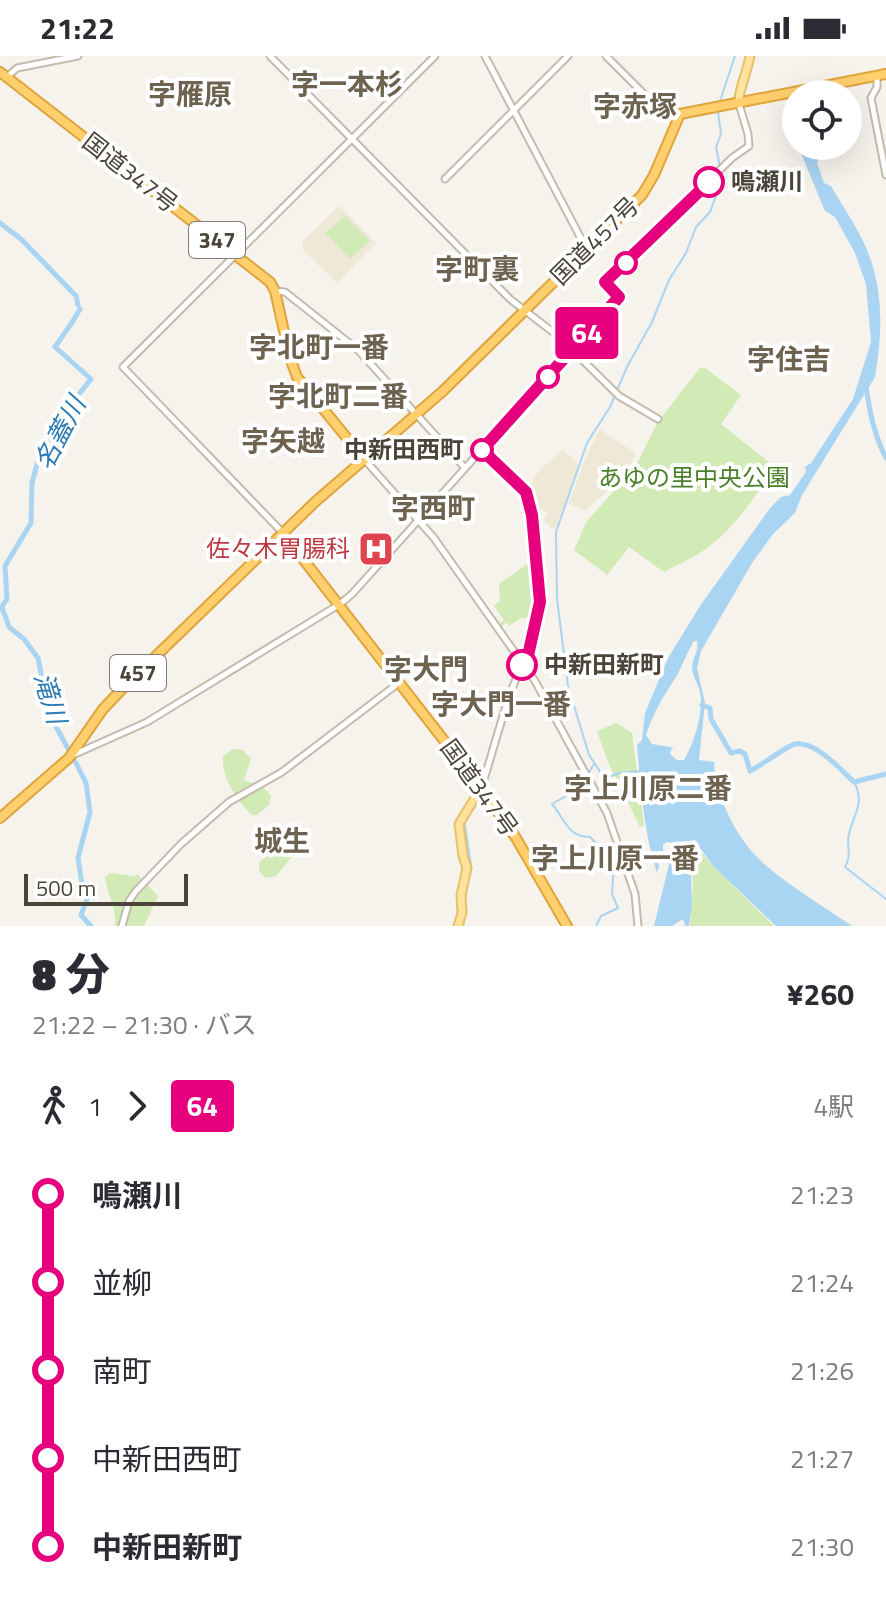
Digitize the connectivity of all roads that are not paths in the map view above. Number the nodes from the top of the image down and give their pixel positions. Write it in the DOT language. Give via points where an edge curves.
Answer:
graph roads {
  1 [pos="78,56"];
  2 [pos="270,56"];
  3 [pos="435,56"];
  4 [pos="485,56"];
  5 [pos="568,56"];
  6 [pos="606,56"];
  7 [pos="750,56"];
  8 [pos="4,74"];
  9 [pos="882,75"];
  10 [pos="742,103"];
  11 [pos="513,110"];
  12 [pos="680,114"];
  13 [pos="352,139"];
  14 [pos="886,175"];
  15 [pos="445,179"];
  16 [pos="586,248"];
  17 [pos="237,255"];
  18 [pos="275,291"];
  19 [pos="524,312"];
  20 [pos="572,350"];
  21 [pos="416,414"];
  22 [pos="658,419"];
  23 [pos="482,450"];
  24 [pos="365,460"];
  25 [pos="465,468"];
  26 [pos="419,520"];
  27 [pos="282,532"];
  28 [pos="340,604"];
  29 [pos="524,663"];
  30 [pos="401,681"];
  31 [pos="69,758"];
  32 [pos="481,788"];
  33 [pos="0,818"];
  34 [pos="122,926"];
  35 [pos="458,926"];
  36 [pos="567,926"];
  37 [pos="638,926"];
  1 -- 8 [label="street"];
  2 -- 13 [label="street"];
  3 -- 13 [label="street"];
  4 -- 11 [label="street"];
  5 -- 11 [label="street"];
  6 -- 12 [label="street" via="653,103"];
  7 -- 10 [label="main road" via="738,94"];
  8 -- 17 [label="highway, 国道347号 / 347"];
  9 -- 10 [label="highway"];
  9 -- 14 [label="street" via="871,98"];
  10 -- 12 [label="highway"];
  10 -- 20 [label="street" via="750,142 605,282 619,297"];
  11 -- 15 [label="street"];
  11 -- 16 [label="street"];
  12 -- 16 [label="highway, 国道457号 / 457" via="642,195"];
  13 -- 17 [label="street"];
  13 -- 19 [label="street"];
  16 -- 19 [label="highway, 国道457号 / 457"];
  17 -- 18 [label="highway, 国道347号 / 347"];
  17 -- 27 [label="street" via="123,367"];
  18 -- 21 [label="street" via="285,292 358,350"];
  18 -- 24 [label="highway" via="297,377"];
  19 -- 20 [label="street"];
  19 -- 21 [label="highway, 国道457号 / 457"];
  20 -- 22 [label="street" via="617,394"];
  20 -- 23 [label="street"];
  21 -- 24 [label="highway, 国道457号 / 457"];
  21 -- 25 [label="street"];
  23 -- 25 [label="street"];
  23 -- 29 [label="street" via="526,492 532,515 540,602"];
  24 -- 26 [label="street"];
  24 -- 27 [label="highway, 457"];
  25 -- 26 [label="street"];
  26 -- 28 [label="street"];
  26 -- 29 [label="street"];
  27 -- 28 [label="highway, 国道347号"];
  27 -- 31 [label="highway, 457" via="103,709"];
  28 -- 30 [label="highway, 国道347号"];
  28 -- 31 [label="street" via="147,722"];
  29 -- 32 [label="street"];
  29 -- 37 [label="street" via="607,813 637,903"];
  30 -- 32 [label="highway, 国道347号"];
  30 -- 34 [label="street" via="282,772 229,802 181,844 136,891"];
  31 -- 33 [label="highway, 457"];
  32 -- 35 [label="main road" via="459,824 467,868"];
  32 -- 36 [label="highway, 国道347号"];
}
